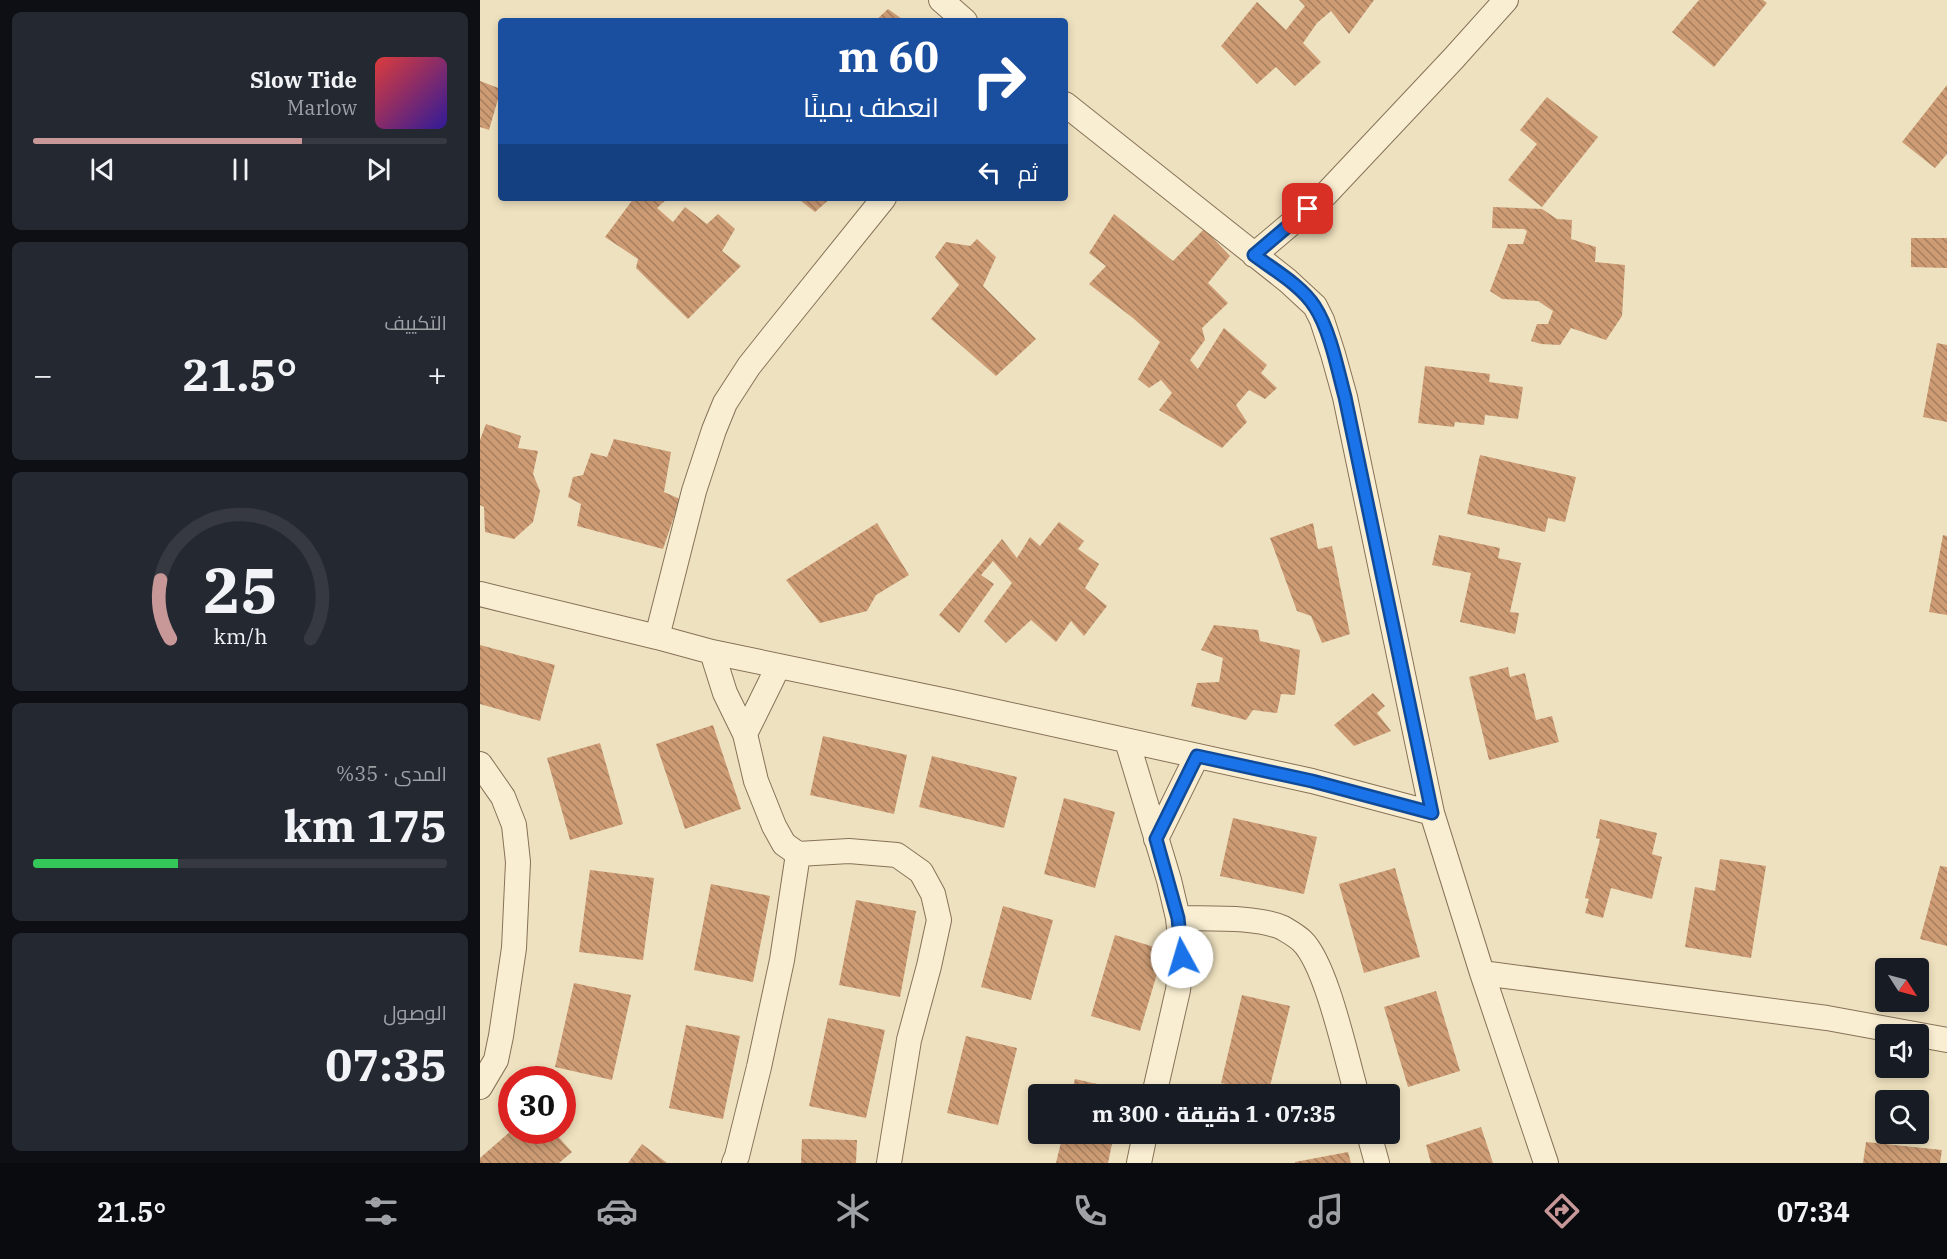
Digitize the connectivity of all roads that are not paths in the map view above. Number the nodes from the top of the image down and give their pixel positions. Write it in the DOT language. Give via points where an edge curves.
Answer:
graph roads {
  1 [pos="941,0"];
  2 [pos="1506,0"];
  3 [pos="962,18"];
  4 [pos="1068,106"];
  5 [pos="882,201"];
  6 [pos="1254,255"];
  7 [pos="480,594"];
  8 [pos="657,637"];
  9 [pos="712,652"];
  10 [pos="778,667"];
  11 [pos="745,734"];
  12 [pos="1127,741"];
  13 [pos="1197,756"];
  14 [pos="480,764"];
  15 [pos="1432,813"];
  16 [pos="1156,839"];
  17 [pos="798,854"];
  18 [pos="1178,918"];
  19 [pos="1482,973"];
  20 [pos="1947,1040"];
  21 [pos="1157,1084"];
  22 [pos="1354,1084"];
  23 [pos="480,1087"];
  24 [pos="1143,1144"];
  25 [pos="1372,1144"];
  26 [pos="734,1163"];
  27 [pos="889,1163"];
  28 [pos="1138,1163"];
  29 [pos="1377,1163"];
  30 [pos="1546,1163"];
  1 -- 3 [label="street"];
  2 -- 6 [label="street" via="1326,194"];
  4 -- 6 [label="street"];
  5 -- 8 [label="street" via="749,366 725,403 694,491"];
  6 -- 15 [label="street" via="1315,306 1333,354"];
  7 -- 8 [label="street"];
  8 -- 9 [label="street"];
  9 -- 10 [label="street"];
  9 -- 11 [label="street" via="725,693"];
  10 -- 11 [label="street"];
  10 -- 12 [label="street"];
  11 -- 17 [label="street" via="756,781 774,826 784,844"];
  12 -- 13 [label="street"];
  12 -- 16 [label="street"];
  13 -- 15 [label="street"];
  13 -- 16 [label="street"];
  14 -- 23 [label="street" via="503,797 513,825 518,862 514,948 501,1036 496,1060"];
  15 -- 19 [label="street"];
  16 -- 18 [label="street"];
  17 -- 26 [label="street" via="775,992"];
  17 -- 27 [label="street" via="849,851 897,855 921,872 933,894 939,920 909,1040"];
  18 -- 21 [label="street" via="1182,957 1178,990"];
  18 -- 22 [label="street" via="1259,921 1302,940 1316,962"];
  19 -- 20 [label="street" via="1827,1018"];
  19 -- 30 [label="street"];
  24 -- 28 [label="street"];
  25 -- 29 [label="street"];
}
